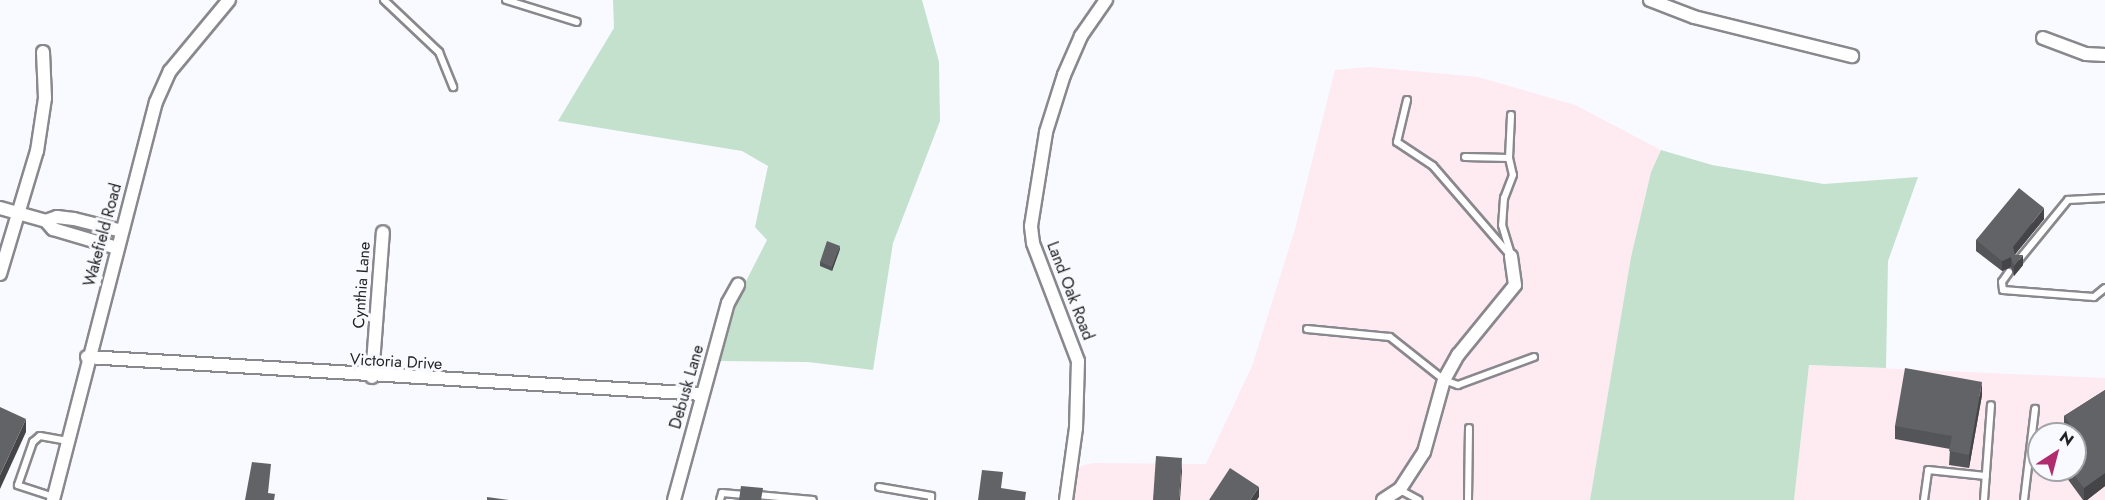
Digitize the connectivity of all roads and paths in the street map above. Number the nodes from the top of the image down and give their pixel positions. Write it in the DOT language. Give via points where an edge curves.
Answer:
graph roads {
  1 [pos="229,0"];
  2 [pos="384,0"];
  3 [pos="506,0"];
  4 [pos="1106,0"];
  5 [pos="1650,0"];
  6 [pos="578,22"];
  7 [pos="2043,38"];
  8 [pos="43,52"];
  9 [pos="2105,55"];
  10 [pos="1852,56"];
  11 [pos="453,87"];
  12 [pos="1407,100"];
  13 [pos="1511,116"];
  14 [pos="1465,157"];
  15 [pos="1509,158"];
  16 [pos="2105,198"];
  17 [pos="0,208"];
  18 [pos="21,214"];
  19 [pos="46,221"];
  20 [pos="122,231"];
  21 [pos="383,232"];
  22 [pos="117,248"];
  23 [pos="1511,256"];
  24 [pos="2018,261"];
  25 [pos="2009,272"];
  26 [pos="0,274"];
  27 [pos="738,285"];
  28 [pos="2105,288"];
  29 [pos="1307,329"];
  30 [pos="87,357"];
  31 [pos="1534,357"];
  32 [pos="372,377"];
  33 [pos="1444,381"];
  34 [pos="702,394"];
  35 [pos="1991,405"];
  36 [pos="2036,409"];
  37 [pos="1469,428"];
  38 [pos="67,441"];
  39 [pos="1986,476"];
  40 [pos="879,487"];
  41 [pos="1400,489"];
  42 [pos="53,498"];
  43 [pos="674,500"];
  44 [pos="720,500"];
  45 [pos="813,500"];
  46 [pos="931,500"];
  47 [pos="1066,500"];
  48 [pos="1383,500"];
  49 [pos="1419,500"];
  50 [pos="1468,500"];
  51 [pos="1924,500"];
  52 [pos="1984,500"];
  53 [pos="2024,500"];
  1 -- 20 [label="street, Wakefield Road" via="170,71 156,102"];
  2 -- 11 [label="lane" via="439,52"];
  3 -- 6 [label="lane"];
  4 -- 47 [label="street, Land Oak Road" via="1082,36 1064,75 1046,132 1031,226 1033,243 1078,361 1076,428"];
  5 -- 10 [label="street" via="1694,17"];
  7 -- 9 [label="street" via="2086,54"];
  8 -- 18 [label="street" via="45,98"];
  12 -- 23 [label="lane" via="1397,142 1433,166"];
  13 -- 15 [label="lane"];
  14 -- 15 [label="lane"];
  15 -- 23 [label="lane" via="1513,175 1504,198 1502,225"];
  16 -- 24 [label="lane" via="2068,200"];
  17 -- 18 [label="street"];
  18 -- 19 [label="street"];
  18 -- 26 [label="street"];
  19 -- 20 [label="street" via="57,217 74,219"];
  19 -- 22 [label="street" via="53,229"];
  20 -- 22 [label="street, Wakefield Road"];
  21 -- 32 [label="street, Cynthia Lane"];
  22 -- 30 [label="street, Wakefield Road"];
  23 -- 33 [label="street" via="1515,285 1458,355"];
  25 -- 28 [label="lane" via="2002,290 2094,297"];
  27 -- 34 [label="street, Debusk Lane" via="728,303"];
  29 -- 33 [label="lane" via="1390,337"];
  30 -- 32 [label="street, Victoria Drive"];
  30 -- 38 [label="street, Wakefield Road"];
  31 -- 33 [label="lane" via="1466,383"];
  32 -- 34 [label="street, Victoria Drive"];
  33 -- 41 [label="street" via="1433,430"];
  34 -- 43 [label="street, Debusk Lane"];
  35 -- 39 [label="lane"];
  36 -- 53 [label="lane"];
  37 -- 50 [label="lane"];
  38 -- 42 [label="street, Wakefield Road"];
  38 -- 42 [label="lane" via="39,436 33,442 18,485"];
  39 -- 51 [label="lane" via="1928,470"];
  39 -- 52 [label="lane"];
  40 -- 46 [label="lane" via="931,496"];
  41 -- 48 [label="street"];
  41 -- 49 [label="lane"];
  44 -- 45 [label="lane" via="722,493"];
}
